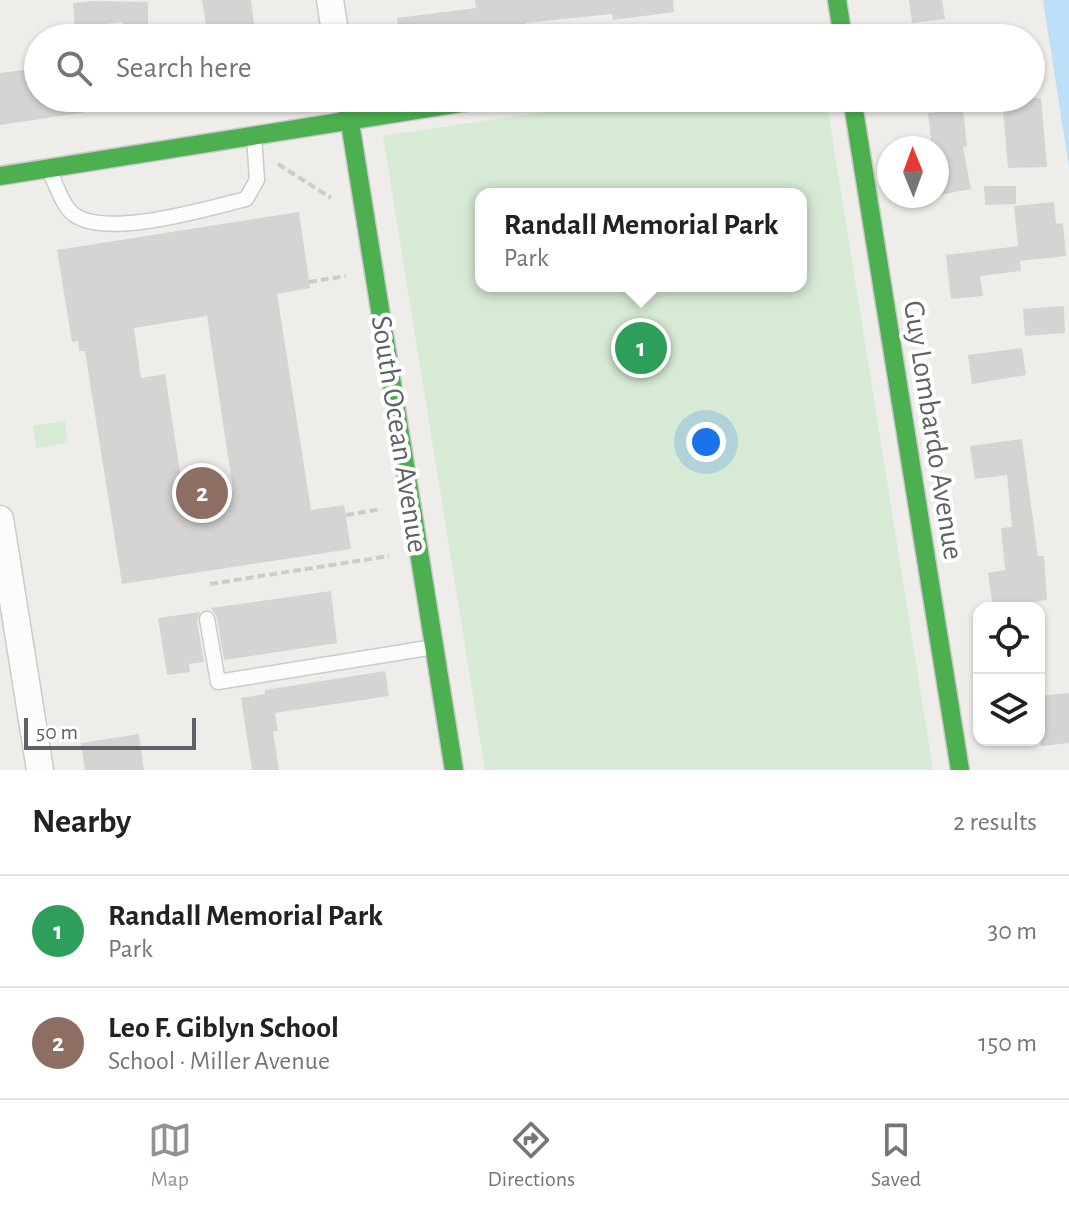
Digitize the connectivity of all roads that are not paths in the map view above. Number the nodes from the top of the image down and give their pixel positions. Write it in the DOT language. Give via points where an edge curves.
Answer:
graph roads {
  1 [pos="330,0"];
  2 [pos="837,0"];
  3 [pos="334,24"];
  4 [pos="841,24"];
  5 [pos="348,112"];
  6 [pos="406,112"];
  7 [pos="854,112"];
  8 [pos="350,121"];
  9 [pos="254,136"];
  10 [pos="48,168"];
  11 [pos="0,176"];
  12 [pos="0,519"];
  13 [pos="207,619"];
  14 [pos="434,647"];
  15 [pos="40,770"];
  16 [pos="454,770"];
  17 [pos="960,770"];
  1 -- 3 [label="street"];
  2 -- 4 [label="street"];
  5 -- 8 [label="street, South Ocean Avenue"];
  6 -- 8 [label="street"];
  7 -- 17 [label="street, Guy Lombardo Avenue"];
  8 -- 9 [label="street"];
  8 -- 14 [label="street, South Ocean Avenue"];
  9 -- 10 [label="street"];
  9 -- 10 [label="lane" via="257,180 246,199 128,223 89,223 70,211"];
  10 -- 11 [label="street"];
  12 -- 15 [label="street"];
  13 -- 14 [label="lane" via="218,682"];
  14 -- 16 [label="street, South Ocean Avenue"];
}
